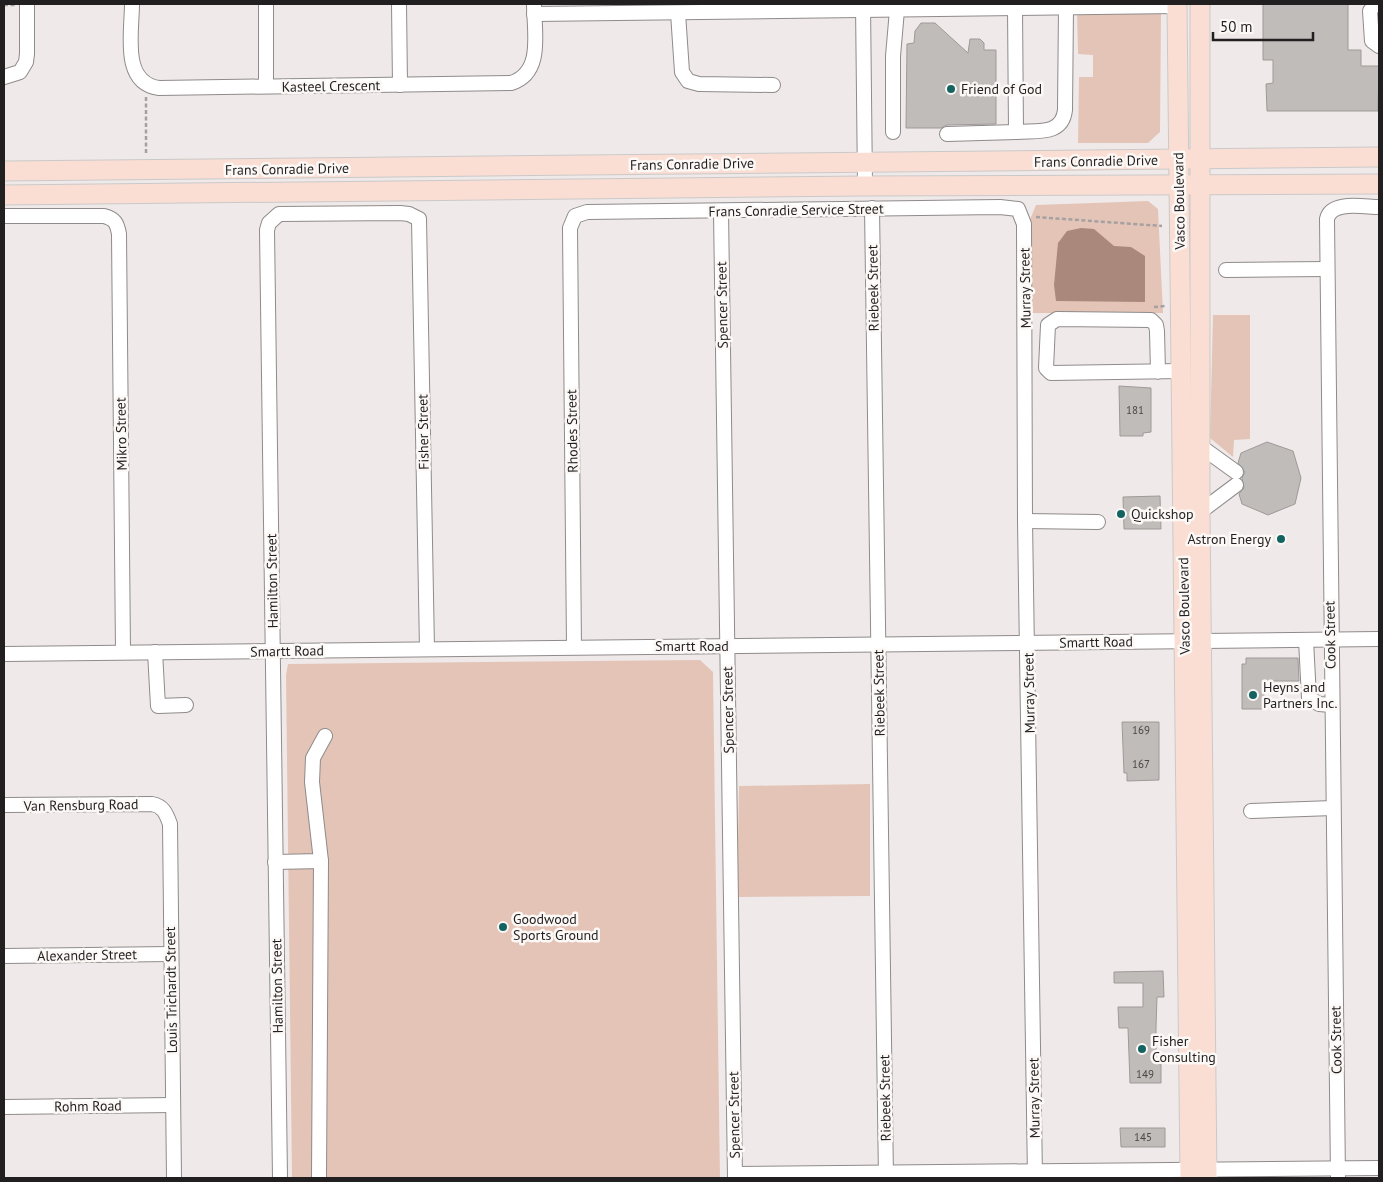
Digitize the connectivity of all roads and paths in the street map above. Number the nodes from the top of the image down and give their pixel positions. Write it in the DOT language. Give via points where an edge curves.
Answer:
graph roads {
  1 [pos="27,4"];
  2 [pos="132,4"];
  3 [pos="266,4"];
  4 [pos="399,4"];
  5 [pos="1200,4"];
  6 [pos="1375,4"];
  7 [pos="1177,5"];
  8 [pos="1016,7"];
  9 [pos="1066,7"];
  10 [pos="863,8"];
  11 [pos="534,9"];
  12 [pos="897,10"];
  13 [pos="678,13"];
  14 [pos="1379,46"];
  15 [pos="4,77"];
  16 [pos="147,85"];
  17 [pos="400,85"];
  18 [pos="266,86"];
  19 [pos="773,86"];
  20 [pos="893,132"];
  21 [pos="1016,132"];
  22 [pos="947,134"];
  23 [pos="146,157"];
  24 [pos="1379,158"];
  25 [pos="1178,160"];
  26 [pos="1201,160"];
  27 [pos="865,163"];
  28 [pos="4,172"];
  29 [pos="1379,184"];
  30 [pos="1178,185"];
  31 [pos="1201,185"];
  32 [pos="866,186"];
  33 [pos="4,195"];
  34 [pos="1379,207"];
  35 [pos="872,208"];
  36 [pos="721,211"];
  37 [pos="1020,213"];
  38 [pos="4,216"];
  39 [pos="414,216"];
  40 [pos="574,216"];
  41 [pos="1162,226"];
  42 [pos="1327,269"];
  43 [pos="1226,270"];
  44 [pos="1181,371"];
  45 [pos="1158,372"];
  46 [pos="1200,446"];
  47 [pos="1200,512"];
  48 [pos="1025,522"];
  49 [pos="1098,522"];
  50 [pos="1379,638"];
  51 [pos="1330,639"];
  52 [pos="1192,640"];
  53 [pos="1306,640"];
  54 [pos="1028,643"];
  55 [pos="878,644"];
  56 [pos="726,646"];
  57 [pos="574,647"];
  58 [pos="427,649"];
  59 [pos="272,651"];
  60 [pos="123,652"];
  61 [pos="155,652"];
  62 [pos="4,654"];
  63 [pos="186,705"];
  64 [pos="1331,705"];
  65 [pos="325,736"];
  66 [pos="158,805"];
  67 [pos="4,806"];
  68 [pos="1333,808"];
  69 [pos="1250,811"];
  70 [pos="321,861"];
  71 [pos="275,862"];
  72 [pos="171,954"];
  73 [pos="4,956"];
  74 [pos="172,1105"];
  75 [pos="4,1107"];
  76 [pos="1379,1168"];
  77 [pos="1245,1173"];
  78 [pos="1338,1173"];
  79 [pos="1035,1174"];
  80 [pos="1199,1174"];
  81 [pos="735,1176"];
  82 [pos="886,1176"];
  83 [pos="174,1178"];
  84 [pos="280,1178"];
  85 [pos="319,1178"];
  1 -- 15 [label="street" via="26,62 20,72"];
  2 -- 16 [label="street" via="132,64 136,75"];
  3 -- 18 [label="street"];
  4 -- 17 [label="street"];
  5 -- 26 [label="main road, Vasco Boulevard"];
  6 -- 14 [label="street" via="1370,11 1372,41"];
  7 -- 9 [label="street"];
  7 -- 25 [label="main road, Vasco Boulevard"];
  8 -- 9 [label="street"];
  8 -- 12 [label="street"];
  8 -- 21 [label="street"];
  9 -- 21 [label="street" via="1063,120 1056,128"];
  10 -- 12 [label="street"];
  10 -- 13 [label="street"];
  10 -- 27 [label="street"];
  11 -- 13 [label="street"];
  11 -- 17 [label="street, Kasteel Crescent" via="533,63 517,82"];
  12 -- 20 [label="street"];
  13 -- 19 [label="street" via="682,72 688,81"];
  16 -- 18 [label="street, Kasteel Crescent" via="159,88"];
  16 -- 23 [label="path"];
  17 -- 18 [label="street, Kasteel Crescent"];
  21 -- 22 [label="street"];
  24 -- 26 [label="main road, Frans Conradie Drive"];
  25 -- 26 [label="main road, Frans Conradie Drive"];
  25 -- 27 [label="main road, Frans Conradie Drive"];
  25 -- 30 [label="main road, Vasco Boulevard"];
  26 -- 31 [label="main road, Vasco Boulevard"];
  27 -- 28 [label="main road, Frans Conradie Drive"];
  27 -- 32 [label="street"];
  29 -- 31 [label="main road, Frans Conradie Drive"];
  30 -- 31 [label="main road, Frans Conradie Drive"];
  30 -- 32 [label="main road, Frans Conradie Drive"];
  30 -- 44 [label="main road, Vasco Boulevard"];
  31 -- 46 [label="main road, Vasco Boulevard"];
  32 -- 33 [label="main road, Frans Conradie Drive"];
  34 -- 42 [label="street, Cook Street" via="1339,207 1330,212 1327,219"];
  35 -- 36 [label="street, Frans Conradie Service Street"];
  35 -- 37 [label="street, Frans Conradie Service Street" via="1000,207"];
  35 -- 55 [label="street, Riebeek Street"];
  36 -- 40 [label="street, Frans Conradie Service Street" via="587,212"];
  36 -- 56 [label="street, Spencer Street"];
  37 -- 41 [label="path"];
  37 -- 48 [label="street, Murray Street" via="1025,311"];
  38 -- 60 [label="street, Mikro Street" via="104,216 113,218 117,223"];
  39 -- 58 [label="street, Fisher Street" via="420,226"];
  39 -- 59 [label="street, Hamilton Street" via="400,213 279,214 269,223"];
  40 -- 57 [label="street, Rhodes Street" via="570,228"];
  42 -- 43 [label="street"];
  42 -- 51 [label="street, Cook Street"];
  44 -- 45 [label="street"];
  44 -- 52 [label="main road, Vasco Boulevard"];
  45 -- 45 [label="street" via="1051,373 1046,368 1048,325 1057,319 1150,320 1157,331"];
  46 -- 47 [label="main road, Vasco Boulevard"];
  46 -- 47 [label="street" via="1236,478"];
  47 -- 52 [label="main road, Vasco Boulevard"];
  48 -- 49 [label="street"];
  48 -- 54 [label="street, Murray Street"];
  50 -- 51 [label="street, Smartt Road"];
  51 -- 53 [label="street, Smartt Road"];
  51 -- 64 [label="street, Cook Street"];
  52 -- 53 [label="street, Smartt Road"];
  52 -- 54 [label="street, Smartt Road"];
  52 -- 80 [label="main road, Vasco Boulevard"];
  53 -- 64 [label="street" via="1309,698 1319,704"];
  54 -- 55 [label="street, Smartt Road"];
  54 -- 79 [label="street, Murray Street"];
  55 -- 56 [label="street, Smartt Road"];
  55 -- 82 [label="street, Riebeek Street"];
  56 -- 57 [label="street, Smartt Road"];
  56 -- 81 [label="street, Spencer Street"];
  57 -- 58 [label="street, Smartt Road"];
  58 -- 59 [label="street, Smartt Road"];
  59 -- 61 [label="street, Smartt Road"];
  59 -- 71 [label="street, Hamilton Street"];
  60 -- 61 [label="street, Smartt Road"];
  60 -- 62 [label="street, Smartt Road"];
  61 -- 63 [label="street" via="158,706"];
  64 -- 68 [label="street, Cook Street"];
  65 -- 70 [label="street" via="313,758"];
  66 -- 67 [label="street, Van Rensburg Road"];
  66 -- 72 [label="street, Louis Trichardt Street" via="170,824"];
  68 -- 69 [label="street"];
  68 -- 78 [label="street, Cook Street"];
  70 -- 71 [label="street"];
  70 -- 85 [label="street"];
  71 -- 84 [label="street, Hamilton Street"];
  72 -- 73 [label="street, Alexander Street"];
  72 -- 74 [label="street, Louis Trichardt Street"];
  74 -- 75 [label="street, Rohm Road"];
  74 -- 83 [label="street, Louis Trichardt Street"];
  76 -- 78 [label="street"];
  77 -- 78 [label="street"];
  77 -- 80 [label="street"];
  79 -- 80 [label="street"];
  79 -- 82 [label="street"];
  81 -- 82 [label="street"];
}
